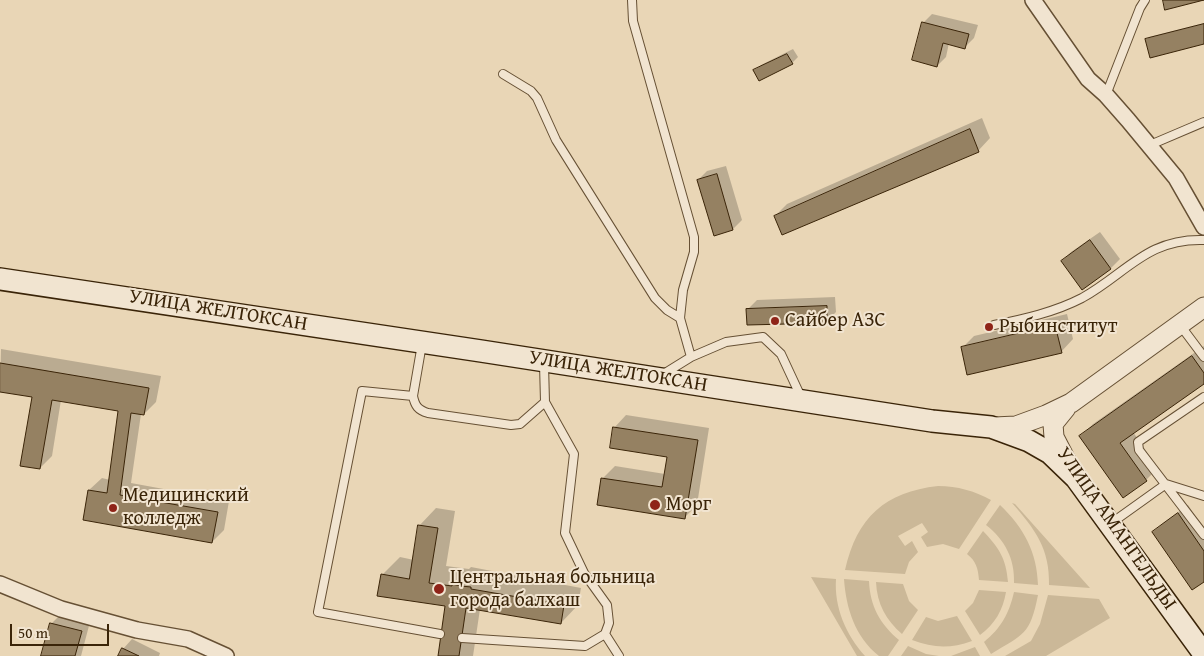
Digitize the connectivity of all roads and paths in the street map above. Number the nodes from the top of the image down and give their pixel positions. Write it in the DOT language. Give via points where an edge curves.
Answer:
graph roads {
  1 [pos="632,0"];
  2 [pos="1033,0"];
  3 [pos="1146,0"];
  4 [pos="503,74"];
  5 [pos="1106,95"];
  6 [pos="1204,122"];
  7 [pos="1150,145"];
  8 [pos="1200,210"];
  9 [pos="1204,227"];
  10 [pos="1204,240"];
  11 [pos="0,279"];
  12 [pos="1204,307"];
  13 [pos="680,318"];
  14 [pos="1180,324"];
  15 [pos="994,325"];
  16 [pos="422,342"];
  17 [pos="691,357"];
  18 [pos="1204,357"];
  19 [pos="544,361"];
  20 [pos="656,378"];
  21 [pos="413,396"];
  22 [pos="1204,397"];
  23 [pos="803,401"];
  24 [pos="544,402"];
  25 [pos="1071,403"];
  26 [pos="991,427"];
  27 [pos="1076,478"];
  28 [pos="1166,484"];
  29 [pos="1204,496"];
  30 [pos="1110,524"];
  31 [pos="1204,535"];
  32 [pos="0,584"];
  33 [pos="440,634"];
  34 [pos="605,634"];
  35 [pos="462,638"];
  36 [pos="1204,654"];
  37 [pos="226,656"];
  38 [pos="619,656"];
  1 -- 13 [label="lane" via="633,21 694,237 694,252 683,290"];
  2 -- 5 [label="street" via="1088,79"];
  3 -- 5 [label="lane"];
  4 -- 13 [label="lane" via="537,98 556,140 654,298"];
  5 -- 7 [label="street"];
  6 -- 7 [label="lane"];
  7 -- 8 [label="street"];
  8 -- 9 [label="street"];
  10 -- 15 [label="lane" via="1166,244 1147,252 1082,298 1031,317"];
  11 -- 16 [label="main road, УЛИЦА ЖЕЛТОКСАН"];
  12 -- 14 [label="street, УЛИЦА ЖЕЛТОКСАН"];
  13 -- 17 [label="lane"];
  14 -- 18 [label="lane"];
  14 -- 25 [label="street, УЛИЦА ЖЕЛТОКСАН"];
  16 -- 19 [label="main road, УЛИЦА ЖЕЛТОКСАН"];
  16 -- 21 [label="lane"];
  17 -- 20 [label="lane"];
  17 -- 23 [label="lane" via="726,342 762,337 781,354"];
  19 -- 20 [label="main road, УЛИЦА ЖЕЛТОКСАН"];
  19 -- 24 [label="lane"];
  20 -- 23 [label="main road, УЛИЦА ЖЕЛТОКСАН"];
  21 -- 24 [label="lane" via="420,411 511,425 520,424"];
  21 -- 33 [label="lane" via="362,391 318,612"];
  22 -- 28 [label="lane" via="1138,442 1139,450"];
  23 -- 26 [label="main road, УЛИЦА ЖЕЛТОКСАН" via="932,422"];
  24 -- 34 [label="lane" via="574,454 565,533 584,573 608,605 609,623"];
  25 -- 26 [label="street, УЛИЦА ЖЕЛТОКСАН" via="1016,426"];
  25 -- 27 [label="street, УЛИЦА АМАНГЕЛЬДЫ" via="1052,424 1059,450"];
  26 -- 27 [label="main road" via="1030,441"];
  27 -- 30 [label="main road, УЛИЦА АМАНГЕЛЬДЫ"];
  28 -- 29 [label="lane"];
  28 -- 30 [label="lane"];
  28 -- 31 [label="lane"];
  30 -- 36 [label="main road, УЛИЦА АМАНГЕЛЬДЫ"];
  32 -- 37 [label="street" via="60,609 137,630 188,639"];
  34 -- 35 [label="lane" via="585,646"];
  34 -- 38 [label="lane"];
}
